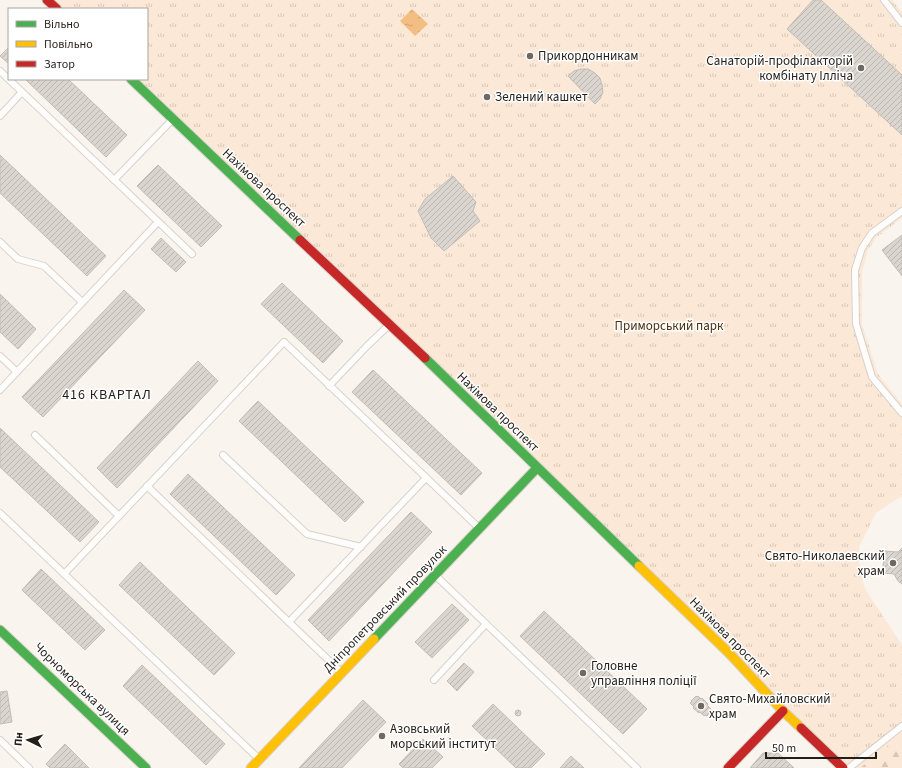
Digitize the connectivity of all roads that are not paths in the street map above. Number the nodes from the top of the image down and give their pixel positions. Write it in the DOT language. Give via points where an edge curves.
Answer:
graph roads {
  1 [pos="47,0"];
  2 [pos="884,0"];
  3 [pos="56,8"];
  4 [pos="902,23"];
  5 [pos="0,71"];
  6 [pos="8,79"];
  7 [pos="9,80"];
  8 [pos="132,80"];
  9 [pos="22,92"];
  10 [pos="0,116"];
  11 [pos="173,119"];
  12 [pos="114,180"];
  13 [pos="902,211"];
  14 [pos="158,222"];
  15 [pos="0,242"];
  16 [pos="192,254"];
  17 [pos="82,302"];
  18 [pos="389,325"];
  19 [pos="0,356"];
  20 [pos="17,372"];
  21 [pos="329,386"];
  22 [pos="0,390"];
  23 [pos="902,414"];
  24 [pos="35,435"];
  25 [pos="223,455"];
  26 [pos="537,468"];
  27 [pos="426,478"];
  28 [pos="147,486"];
  29 [pos="0,513"];
  30 [pos="120,516"];
  31 [pos="479,529"];
  32 [pos="361,547"];
  33 [pos="64,574"];
  34 [pos="435,575"];
  35 [pos="290,622"];
  36 [pos="486,624"];
  37 [pos="0,630"];
  38 [pos="342,672"];
  39 [pos="434,680"];
  40 [pos="783,711"];
  41 [pos="902,726"];
  42 [pos="0,740"];
  43 [pos="260,759"];
  44 [pos="29,768"];
  45 [pos="146,768"];
  46 [pos="251,768"];
  47 [pos="637,768"];
  48 [pos="728,768"];
  49 [pos="843,768"];
  50 [pos="849,768"];
  1 -- 3 [label="main road"];
  2 -- 4 [label="lane"];
  5 -- 6 [label="lane"];
  7 -- 9 [label="lane"];
  8 -- 11 [label="main road, Нахімова проспект"];
  9 -- 10 [label="lane"];
  9 -- 12 [label="lane"];
  11 -- 12 [label="lane"];
  11 -- 18 [label="main road, Нахімова проспект"];
  12 -- 14 [label="lane"];
  13 -- 23 [label="lane" via="872,234 862,248 856,270 856,324 872,377"];
  14 -- 16 [label="lane"];
  14 -- 17 [label="lane"];
  15 -- 17 [label="lane" via="18,259 44,266"];
  17 -- 20 [label="lane"];
  18 -- 21 [label="lane"];
  18 -- 26 [label="main road, Нахімова проспект"];
  19 -- 20 [label="lane"];
  20 -- 22 [label="lane"];
  21 -- 27 [label="lane"];
  21 -- 28 [label="lane" via="284,342"];
  24 -- 30 [label="lane"];
  25 -- 32 [label="lane" via="307,534"];
  26 -- 31 [label="main road, Дніпропетровський провулок"];
  26 -- 40 [label="main road, Нахімова проспект" via="729,653"];
  27 -- 31 [label="lane"];
  27 -- 32 [label="lane"];
  28 -- 30 [label="lane"];
  28 -- 35 [label="lane"];
  29 -- 33 [label="lane"];
  30 -- 33 [label="lane"];
  31 -- 34 [label="main road, Дніпропетровський провулок"];
  32 -- 35 [label="lane"];
  33 -- 43 [label="lane"];
  34 -- 36 [label="lane"];
  34 -- 38 [label="main road, Дніпропетровський провулок"];
  35 -- 38 [label="lane"];
  36 -- 39 [label="lane"];
  36 -- 47 [label="lane"];
  37 -- 45 [label="main road, Чорноморська вулиця"];
  38 -- 43 [label="main road, Дніпропетровський провулок"];
  40 -- 48 [label="main road"];
  40 -- 49 [label="main road, Нахімова проспект"];
  41 -- 50 [label="lane"];
  42 -- 44 [label="lane"];
  43 -- 46 [label="main road, Дніпропетровський провулок"];
}
